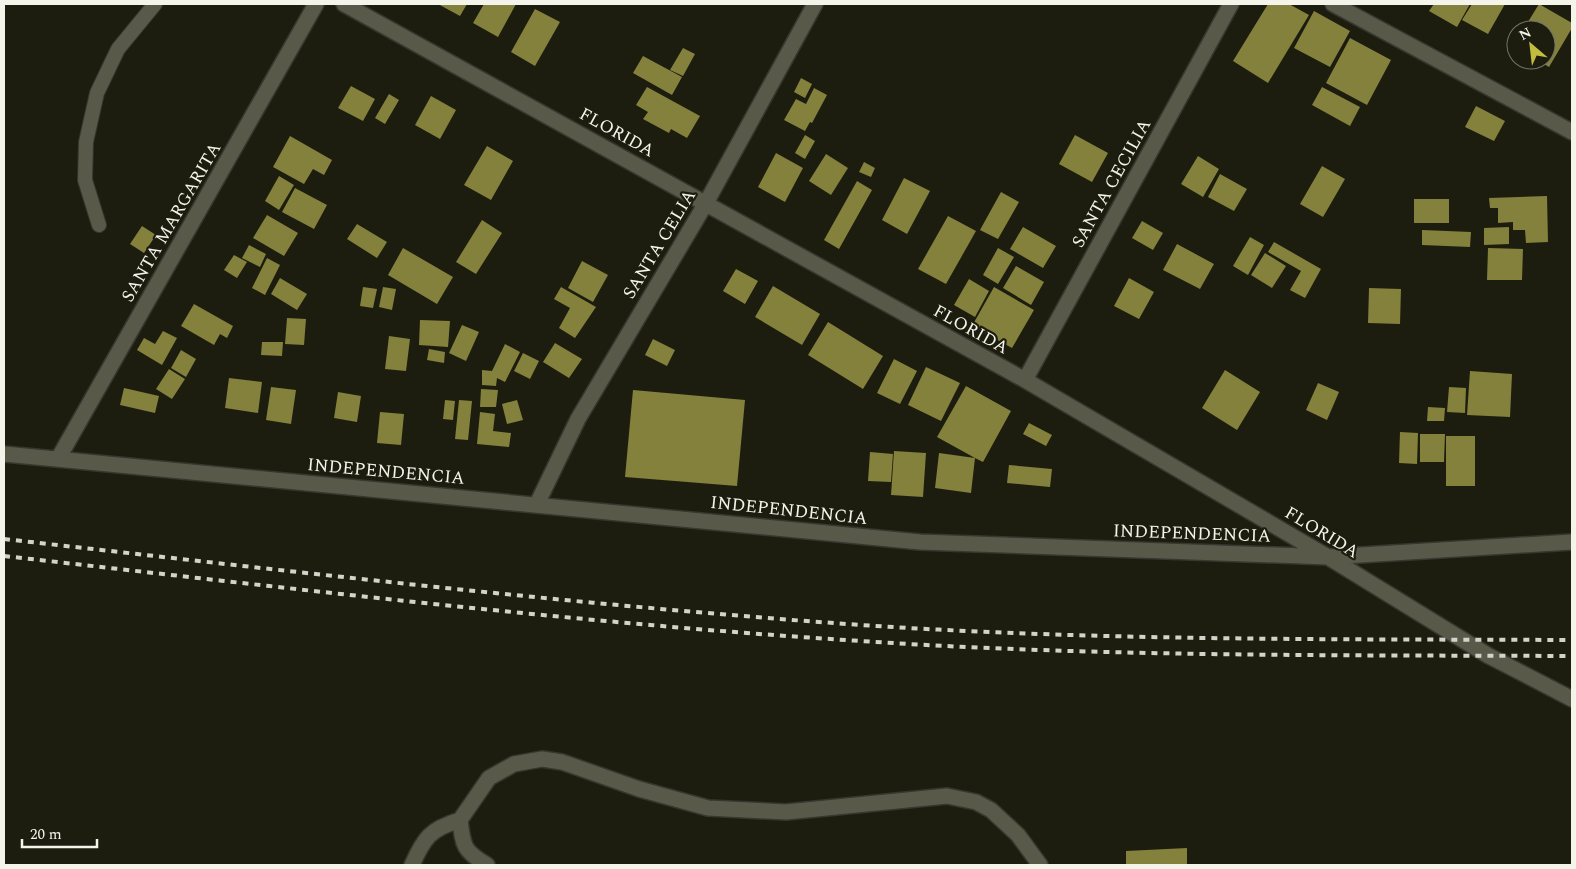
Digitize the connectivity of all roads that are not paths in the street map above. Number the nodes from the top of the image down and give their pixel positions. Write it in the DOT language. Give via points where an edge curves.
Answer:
graph roads {
  1 [pos="155,4"];
  2 [pos="316,4"];
  3 [pos="344,4"];
  4 [pos="815,4"];
  5 [pos="1231,4"];
  6 [pos="1333,4"];
  7 [pos="1572,132"];
  8 [pos="706,203"];
  9 [pos="99,225"];
  10 [pos="1024,380"];
  11 [pos="4,454"];
  12 [pos="58,459"];
  13 [pos="537,504"];
  14 [pos="1572,542"];
  15 [pos="1328,557"];
  16 [pos="1572,698"];
  17 [pos="460,820"];
  18 [pos="412,865"];
  19 [pos="487,865"];
  20 [pos="1040,865"];
  1 -- 9 [label="lane" via="118,49 97,93 86,142 85,180"];
  2 -- 12 [label="street, SANTA MARGARITA"];
  3 -- 8 [label="street, FLORIDA"];
  4 -- 8 [label="street, SANTA CELIA"];
  5 -- 10 [label="street, SANTA CECILIA"];
  6 -- 7 [label="street"];
  8 -- 10 [label="street, FLORIDA"];
  8 -- 13 [label="street, SANTA CELIA" via="578,419"];
  10 -- 15 [label="street, FLORIDA"];
  11 -- 12 [label="street, INDEPENDENCIA"];
  12 -- 13 [label="street, INDEPENDENCIA"];
  13 -- 15 [label="street, INDEPENDENCIA" via="920,542"];
  14 -- 15 [label="street, INDEPENDENCIA"];
  15 -- 16 [label="street, FLORIDA" via="1488,656"];
  17 -- 18 [label="street" via="440,826 423,840"];
  17 -- 19 [label="street" via="462,838 469,854"];
  17 -- 20 [label="street" via="490,778 514,764 542,758 708,808 786,812 948,796 976,802 991,810 1018,835"];
}
